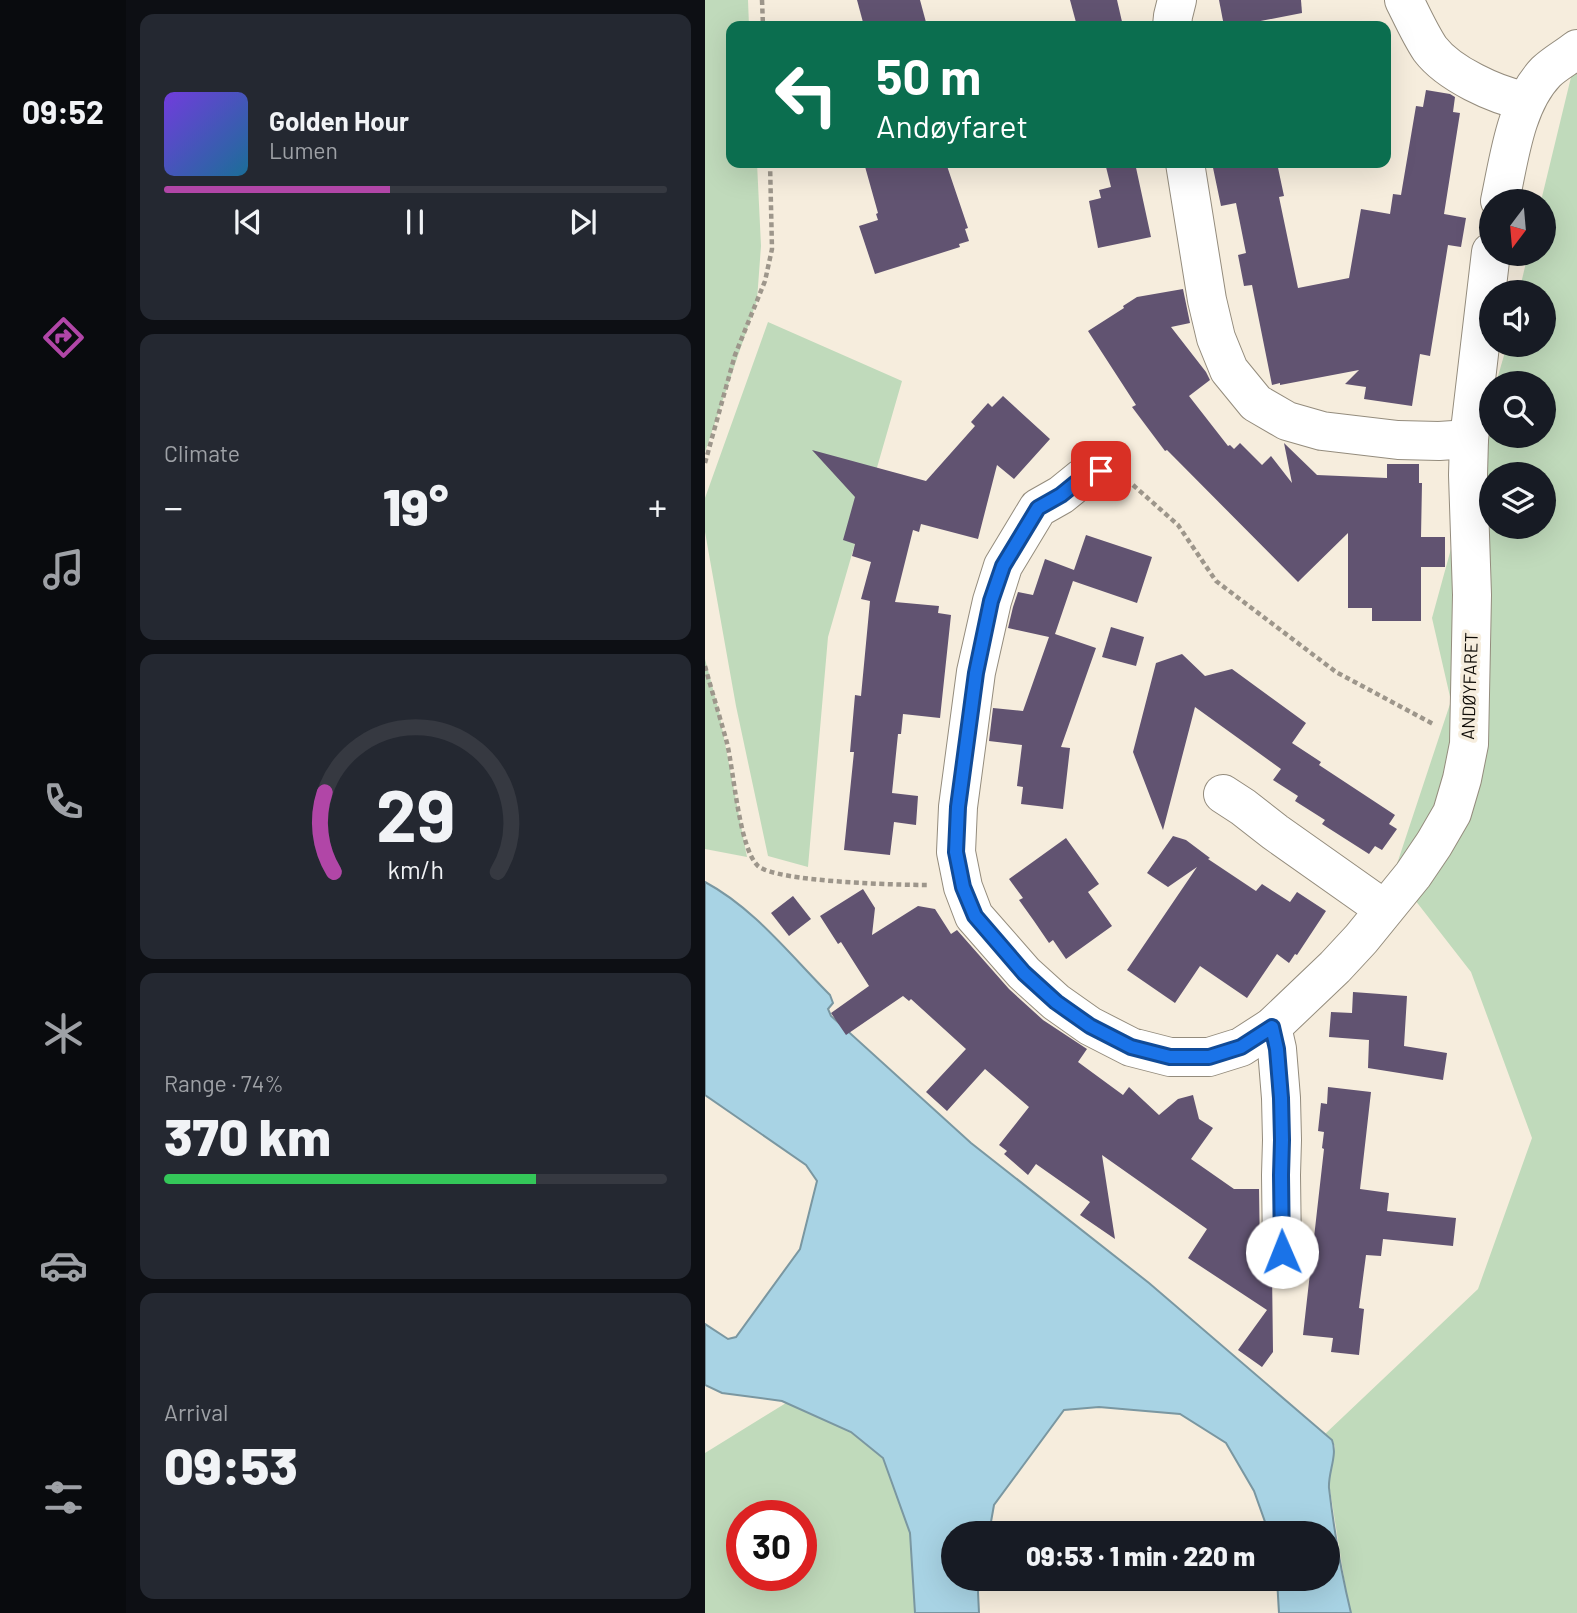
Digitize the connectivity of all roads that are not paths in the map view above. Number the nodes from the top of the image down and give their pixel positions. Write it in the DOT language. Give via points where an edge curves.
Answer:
graph roads {
  1 [pos="1177,0"];
  2 [pos="1404,0"];
  3 [pos="1172,21"];
  4 [pos="1577,49"];
  5 [pos="1525,101"];
  6 [pos="1186,168"];
  7 [pos="1503,189"];
  8 [pos="1489,266"];
  9 [pos="1469,439"];
  10 [pos="1101,471"];
  11 [pos="1223,794"];
  12 [pos="1384,909"];
  13 [pos="1272,1027"];
  14 [pos="1282,1252"];
  1 -- 3 [label="street"];
  2 -- 5 [label="street" via="1431,50 1453,69 1475,83"];
  4 -- 5 [label="street" via="1546,72"];
  5 -- 7 [label="street"];
  6 -- 9 [label="street" via="1216,338 1229,370 1256,403 1287,421 1322,431 1398,440"];
  8 -- 9 [label="street, ANDØYFARET"];
  9 -- 12 [label="street, ANDØYFARET" via="1469,744 1452,813 1413,875"];
  10 -- 13 [label="street, ANDØYFARET" via="1082,478 1038,508 1003,566 991,601 958,807 956,852 963,887 975,916 1024,973 1090,1026 1131,1047 1170,1057 1209,1057 1241,1047"];
  11 -- 12 [label="street"];
  12 -- 13 [label="street, ANDØYFARET" via="1335,967"];
  13 -- 14 [label="street" via="1281,1098"];
}
